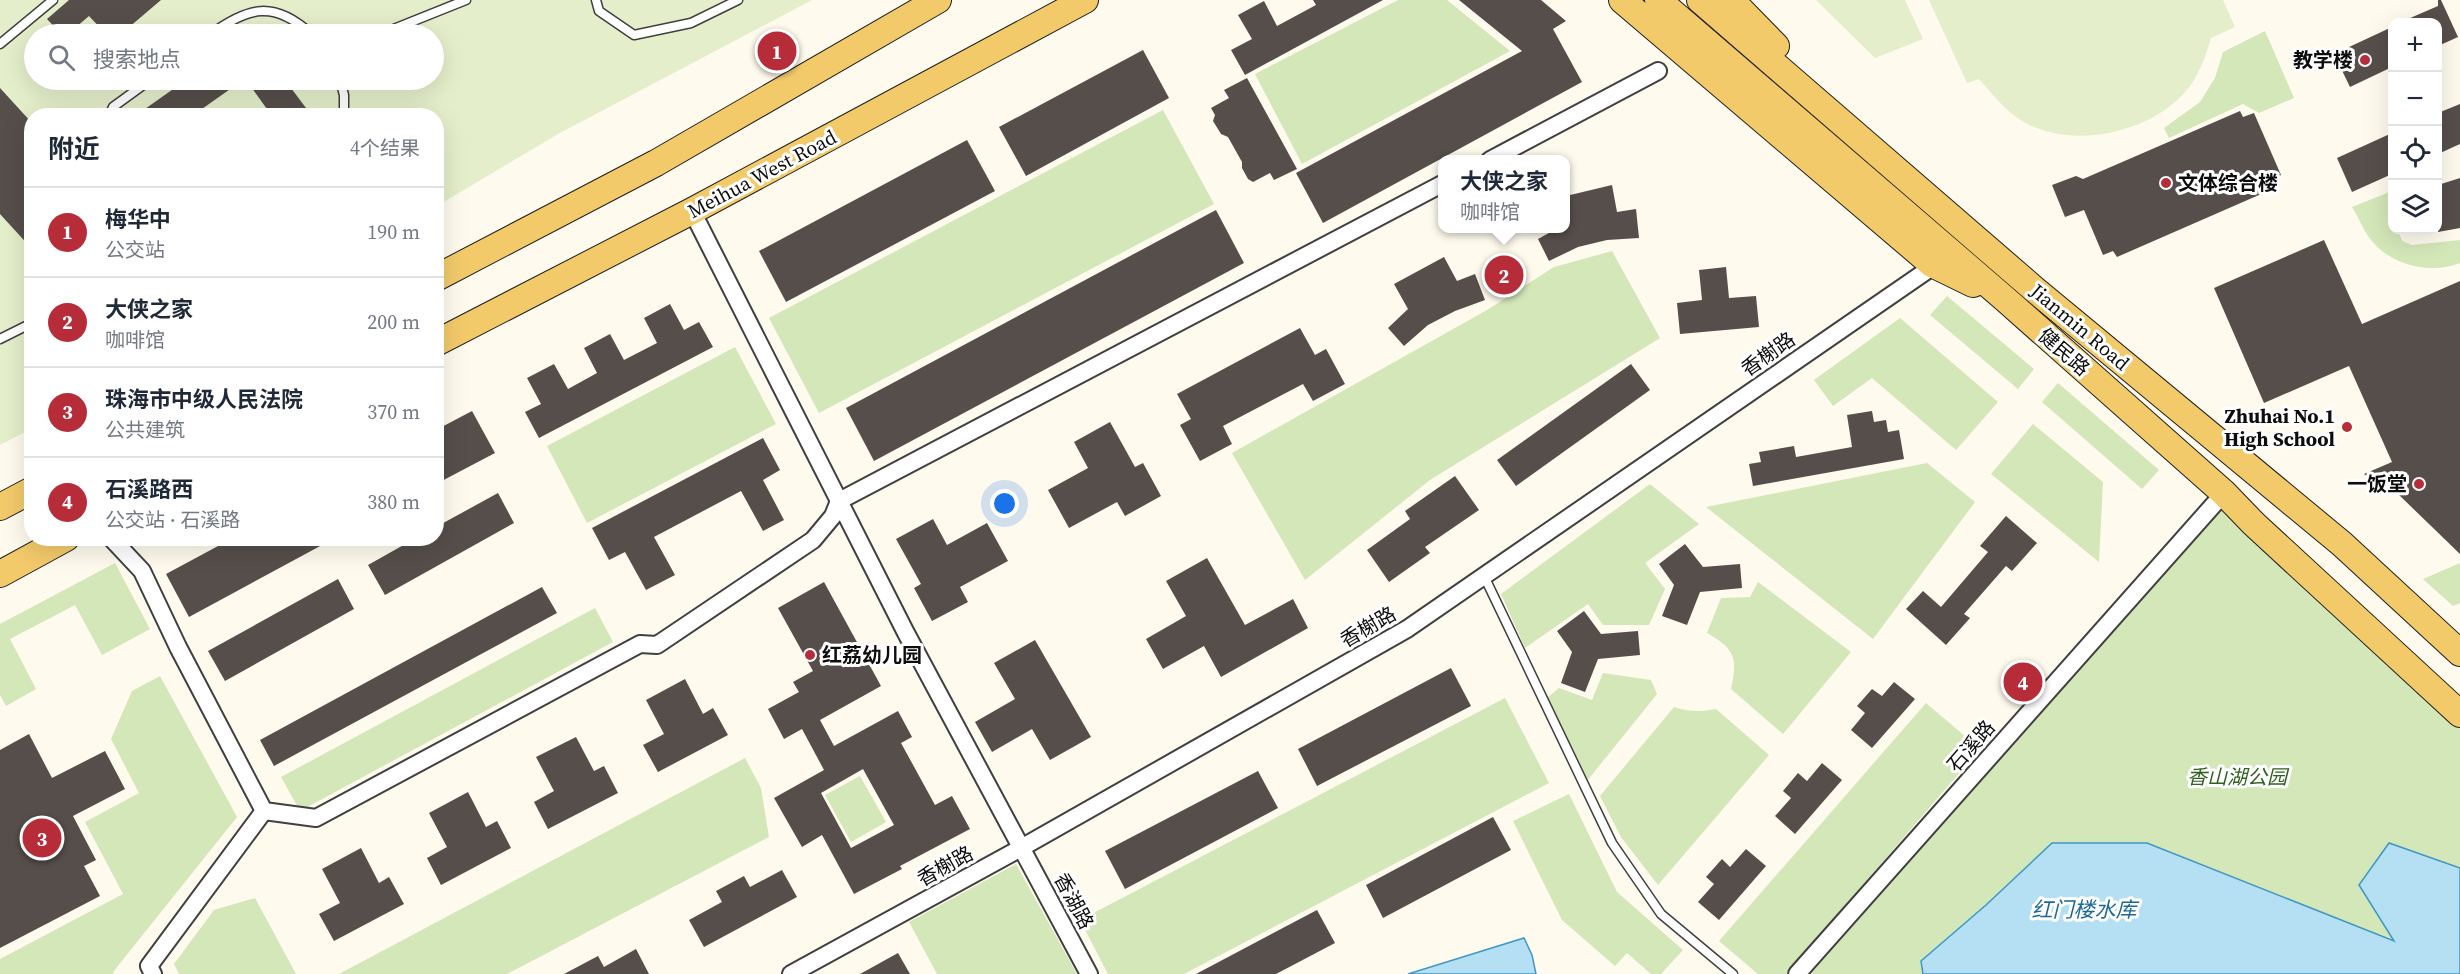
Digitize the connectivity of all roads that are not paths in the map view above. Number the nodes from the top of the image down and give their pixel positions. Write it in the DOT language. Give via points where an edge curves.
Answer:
graph roads {
  1 [pos="53,0"];
  2 [pos="466,0"];
  3 [pos="596,0"];
  4 [pos="738,0"];
  5 [pos="938,0"];
  6 [pos="1085,0"];
  7 [pos="1623,0"];
  8 [pos="1658,0"];
  9 [pos="1700,0"];
  10 [pos="1731,0"];
  11 [pos="24,24"];
  12 [pos="24,24"];
  13 [pos="225,24"];
  14 [pos="300,24"];
  15 [pos="406,24"];
  16 [pos="0,44"];
  17 [pos="1658,71"];
  18 [pos="136,90"];
  19 [pos="343,90"];
  20 [pos="113,108"];
  21 [pos="344,108"];
  22 [pos="1498,155"];
  23 [pos="1438,187"];
  24 [pos="692,212"];
  25 [pos="1935,265"];
  26 [pos="444,274"];
  27 [pos="2034,289"];
  28 [pos="2005,299"];
  29 [pos="24,327"];
  30 [pos="0,339"];
  31 [pos="444,339"];
  32 [pos="2224,493"];
  33 [pos="24,494"];
  34 [pos="839,501"];
  35 [pos="0,507"];
  36 [pos="51,546"];
  37 [pos="119,546"];
  38 [pos="0,574"];
  39 [pos="1484,576"];
  40 [pos="2460,653"];
  41 [pos="2460,714"];
  42 [pos="264,811"];
  43 [pos="1021,848"];
  44 [pos="153,974"];
  45 [pos="791,974"];
  46 [pos="1089,974"];
  47 [pos="1733,974"];
  48 [pos="1797,974"];
  1 -- 12 [label="lane"];
  2 -- 15 [label="lane"];
  3 -- 4 [label="lane" via="600,11 634,35 691,24"];
  5 -- 26 [label="main road" via="656,163"];
  6 -- 24 [label="main road, Meihua West Road"];
  7 -- 25 [label="main road"];
  8 -- 28 [label="main road, 健民路"];
  9 -- 27 [label="main road, Jianmin Road"];
  10 -- 27 [label="main road" via="1808,78 1984,237"];
  11 -- 16 [label="lane"];
  13 -- 14 [label="lane" via="262,9"];
  17 -- 22 [label="street"];
  18 -- 20 [label="lane"];
  19 -- 21 [label="lane"];
  23 -- 34 [label="street"];
  24 -- 31 [label="main road, Meihua West Road"];
  24 -- 34 [label="street, 香湖路"];
  25 -- 28 [label="main road"];
  25 -- 39 [label="street, 香榭路"];
  27 -- 40 [label="main road, Jianmin Road" via="2342,544"];
  28 -- 32 [label="main road, 健民路"];
  29 -- 30 [label="lane"];
  32 -- 41 [label="main road, 健民路"];
  32 -- 48 [label="street, 石溪路"];
  33 -- 35 [label="main road"];
  34 -- 42 [label="street" via="833,516 813,540 657,645 640,644 316,818"];
  34 -- 43 [label="street, 香湖路"];
  36 -- 38 [label="main road"];
  37 -- 42 [label="street" via="142,571"];
  39 -- 43 [label="street, 香榭路" via="1407,629"];
  39 -- 47 [label="lane" via="1612,843 1661,914"];
  42 -- 44 [label="street" via="149,966"];
  43 -- 45 [label="street, 香榭路"];
  43 -- 46 [label="street, 香湖路"];
}
